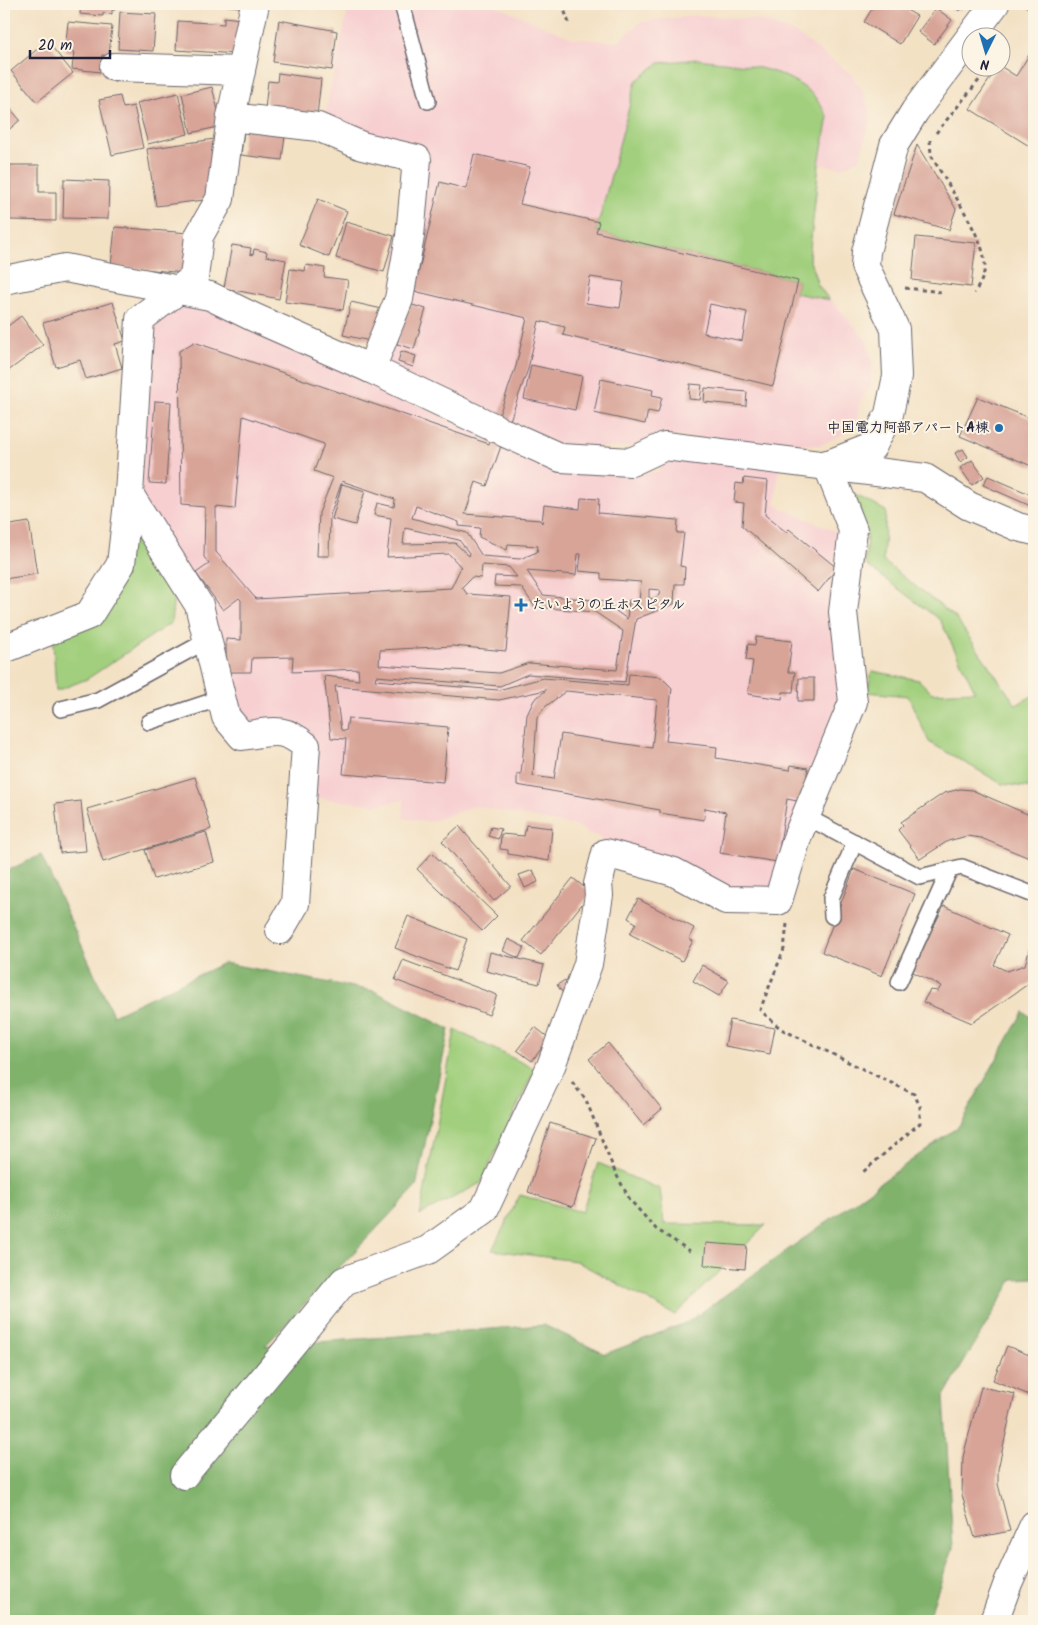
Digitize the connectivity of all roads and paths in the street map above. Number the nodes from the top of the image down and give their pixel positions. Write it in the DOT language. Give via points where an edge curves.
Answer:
graph roads {
  1 [pos="254,4"];
  2 [pos="402,4"];
  3 [pos="562,4"];
  4 [pos="995,4"];
  5 [pos="570,26"];
  6 [pos="114,67"];
  7 [pos="241,71"];
  8 [pos="981,78"];
  9 [pos="428,101"];
  10 [pos="231,117"];
  11 [pos="4,280"];
  12 [pos="179,290"];
  13 [pos="974,292"];
  14 [pos="371,369"];
  15 [pos="827,464"];
  16 [pos="129,494"];
  17 [pos="1034,532"];
  18 [pos="208,640"];
  19 [pos="4,649"];
  20 [pos="221,698"];
  21 [pos="61,709"];
  22 [pos="149,722"];
  23 [pos="805,816"];
  24 [pos="855,842"];
  25 [pos="949,870"];
  26 [pos="1034,895"];
  27 [pos="778,901"];
  28 [pos="832,916"];
  29 [pos="280,930"];
  30 [pos="899,982"];
  31 [pos="551,1066"];
  32 [pos="863,1172"];
  33 [pos="690,1251"];
  34 [pos="184,1475"];
  35 [pos="1034,1525"];
  36 [pos="994,1621"];
  1 -- 7 [label="street"];
  2 -- 9 [label="lane"];
  3 -- 5 [label="path"];
  4 -- 15 [label="street" via="915,111 894,145 865,266 895,329 897,376 889,414 872,447"];
  6 -- 7 [label="street"];
  7 -- 10 [label="street"];
  8 -- 13 [label="path" via="930,140 931,154 985,258 983,281"];
  10 -- 12 [label="street" via="220,199 200,236 194,278"];
  10 -- 14 [label="street" via="318,127 362,146 417,159 410,236 399,299"];
  11 -- 12 [label="street" via="65,268"];
  12 -- 14 [label="street" via="210,296"];
  12 -- 16 [label="street" via="140,319"];
  14 -- 15 [label="street" via="561,458 631,462 665,446"];
  15 -- 17 [label="street" via="925,478 969,506"];
  15 -- 23 [label="street" via="853,530 843,612 853,702"];
  16 -- 18 [label="street" via="199,605"];
  16 -- 19 [label="street" via="121,564 89,615"];
  18 -- 20 [label="street"];
  18 -- 21 [label="lane" via="98,700"];
  20 -- 22 [label="lane"];
  20 -- 29 [label="street" via="226,717 242,736 270,732 292,734 306,746 295,904"];
  23 -- 24 [label="lane"];
  23 -- 27 [label="street"];
  24 -- 25 [label="lane" via="920,877"];
  24 -- 28 [label="lane" via="831,898"];
  25 -- 26 [label="lane" via="962,867"];
  25 -- 30 [label="lane"];
  27 -- 31 [label="street" via="726,900 674,872 606,853 598,884 588,964"];
  27 -- 32 [label="path" via="787,926 784,949 760,1010 781,1029 914,1094 920,1106 920,1123"];
  31 -- 33 [label="path" via="572,1082 586,1100 630,1200 656,1229"];
  31 -- 34 [label="street" via="484,1210 428,1250 344,1281"];
  35 -- 36 [label="street"];
}
